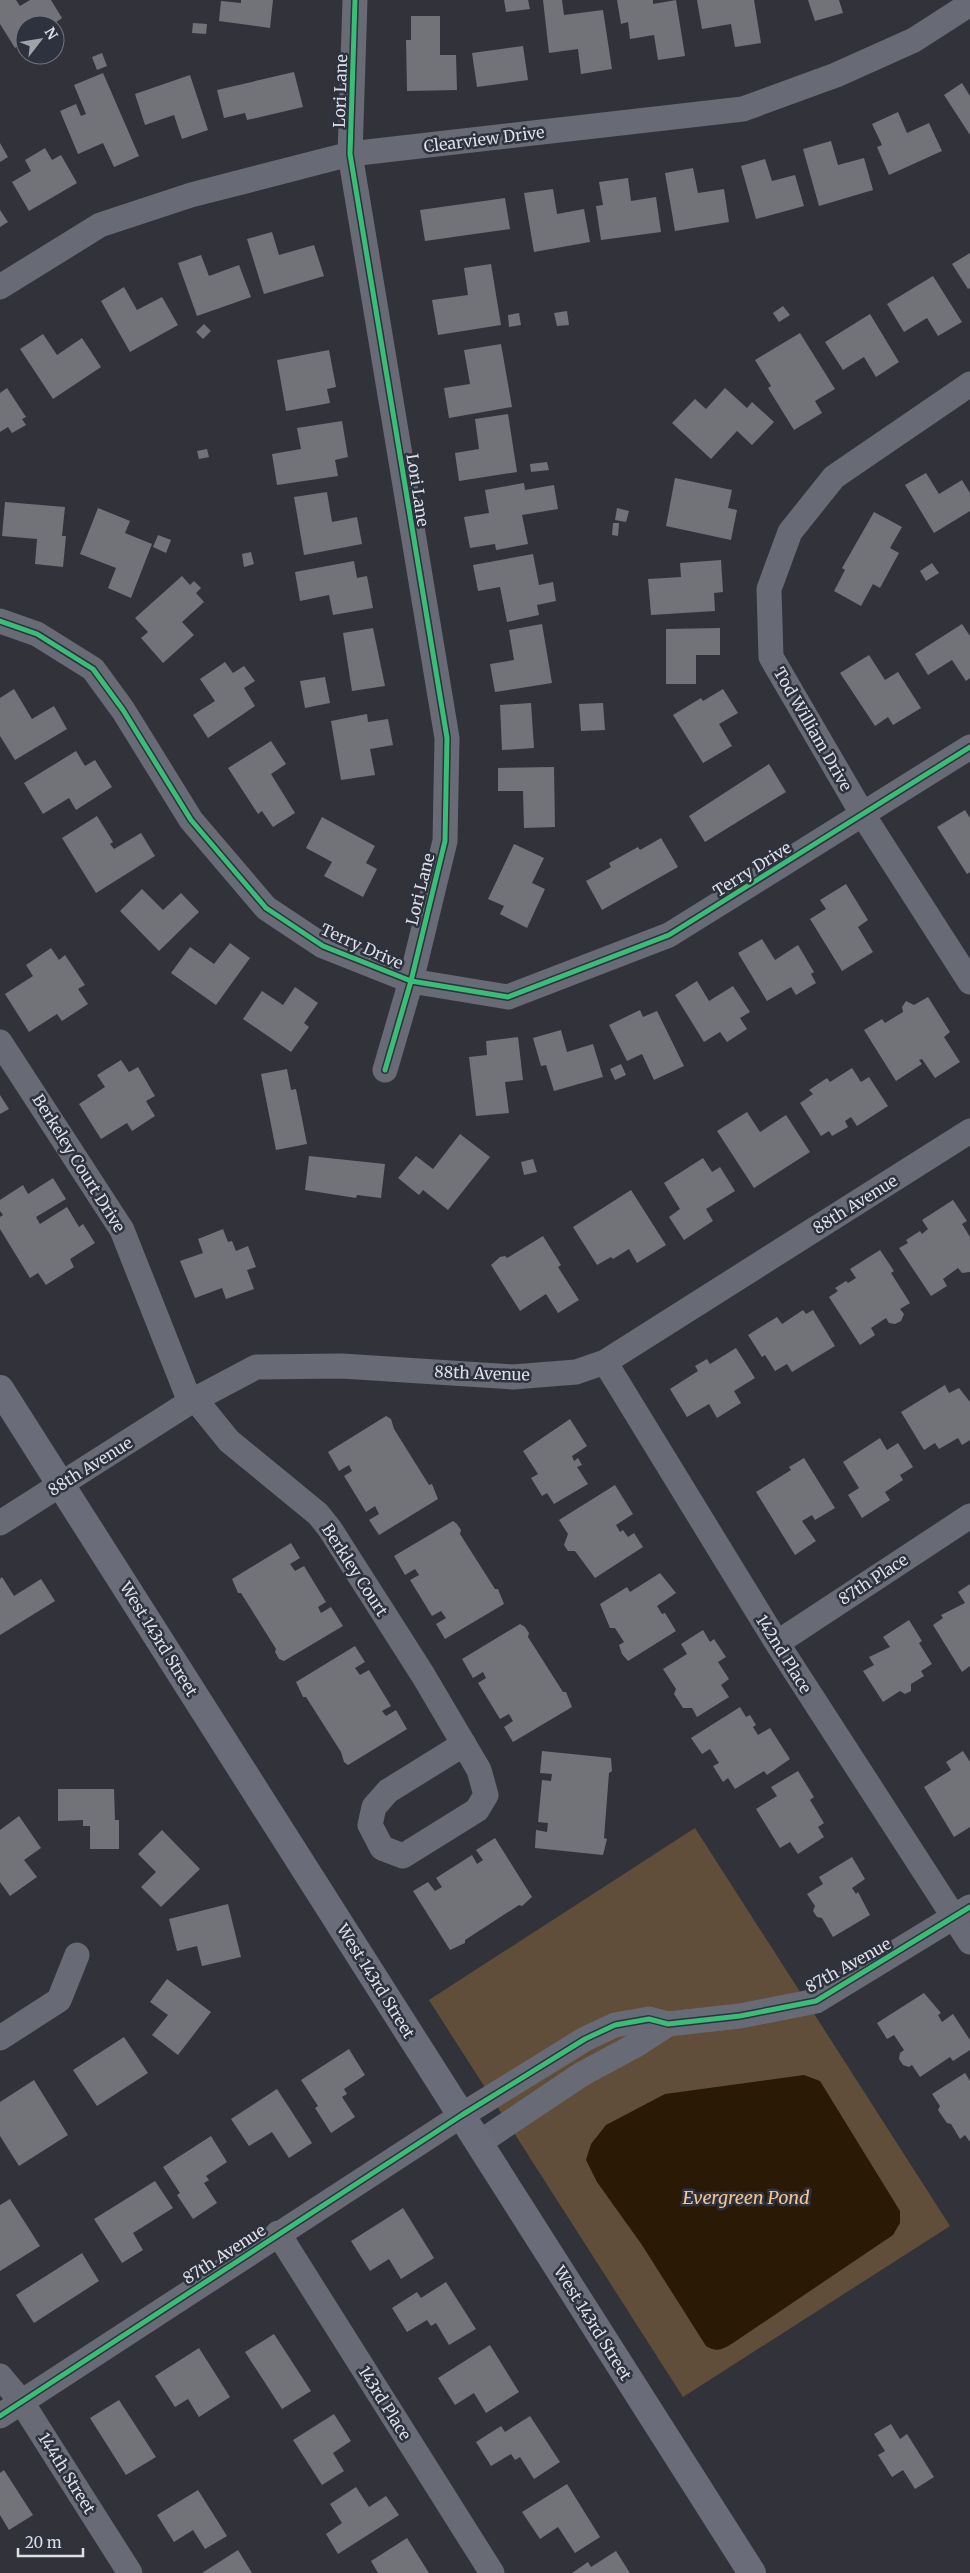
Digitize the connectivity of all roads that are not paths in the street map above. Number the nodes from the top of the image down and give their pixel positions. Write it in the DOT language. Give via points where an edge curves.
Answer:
graph roads {
  1 [pos="355,0"];
  2 [pos="970,4"];
  3 [pos="350,154"];
  4 [pos="0,288"];
  5 [pos="970,384"];
  6 [pos="0,621"];
  7 [pos="970,747"];
  8 [pos="863,816"];
  9 [pos="411,981"];
  10 [pos="970,982"];
  11 [pos="0,1042"];
  12 [pos="385,1070"];
  13 [pos="970,1131"];
  14 [pos="604,1362"];
  15 [pos="0,1389"];
  16 [pos="192,1401"];
  17 [pos="61,1484"];
  18 [pos="970,1516"];
  19 [pos="0,1522"];
  20 [pos="776,1643"];
  21 [pos="464,1744"];
  22 [pos="962,1912"];
  23 [pos="970,1942"];
  24 [pos="77,1956"];
  25 [pos="668,2024"];
  26 [pos="0,2038"];
  27 [pos="462,2115"];
  28 [pos="479,2142"];
  29 [pos="278,2234"];
  30 [pos="0,2376"];
  31 [pos="22,2401"];
  32 [pos="0,2416"];
  33 [pos="130,2573"];
  34 [pos="492,2573"];
  35 [pos="752,2573"];
  1 -- 3 [label="street, Lori Lane"];
  2 -- 3 [label="street, Clearview Drive" via="914,40 743,109"];
  3 -- 4 [label="street, Clearview Drive" via="191,195 100,225"];
  3 -- 9 [label="street, Lori Lane" via="447,738 445,842"];
  5 -- 8 [label="street, Tod William Drive" via="834,477 790,532 769,589 771,657"];
  6 -- 9 [label="street, Terry Drive" via="37,634 94,669 191,820 266,908 323,946"];
  7 -- 8 [label="street, Terry Drive"];
  8 -- 9 [label="street, Terry Drive" via="670,935 508,997"];
  8 -- 10 [label="street, Tod William Drive"];
  9 -- 12 [label="street, Lori Lane"];
  11 -- 16 [label="street, Berkeley Court Drive" via="122,1230"];
  13 -- 14 [label="street, 88th Avenue"];
  14 -- 16 [label="street, 88th Avenue" via="576,1372 513,1378 342,1366 256,1367"];
  14 -- 20 [label="street, 142nd Place"];
  15 -- 17 [label="main road, West 143rd Street"];
  16 -- 17 [label="street, 88th Avenue"];
  16 -- 21 [label="street, Berkley Court" via="229,1441 318,1514 330,1529 424,1675"];
  17 -- 19 [label="street, 88th Avenue"];
  17 -- 27 [label="main road, West 143rd Street"];
  18 -- 20 [label="street, 87th Place"];
  20 -- 22 [label="street, 142nd Place"];
  21 -- 21 [label="street, Berkley Court" via="479,1770 486,1795 477,1810 404,1856 382,1848 370,1825 374,1807 388,1791"];
  22 -- 23 [label="street, 142nd Place"];
  22 -- 25 [label="street, 87th Avenue" via="816,2000 740,2016"];
  24 -- 26 [label="street" via="59,2000"];
  25 -- 27 [label="street, 87th Avenue" via="649,2019 615,2025 586,2039"];
  25 -- 28 [label="street" via="582,2074"];
  27 -- 28 [label="main road, West 143rd Street"];
  27 -- 29 [label="street, 87th Avenue"];
  28 -- 35 [label="main road, West 143rd Street"];
  29 -- 31 [label="street, 87th Avenue"];
  29 -- 34 [label="street, 143rd Place"];
  30 -- 31 [label="street, 144th Street"];
  31 -- 32 [label="street, 87th Avenue"];
  31 -- 33 [label="street, 144th Street"];
}
